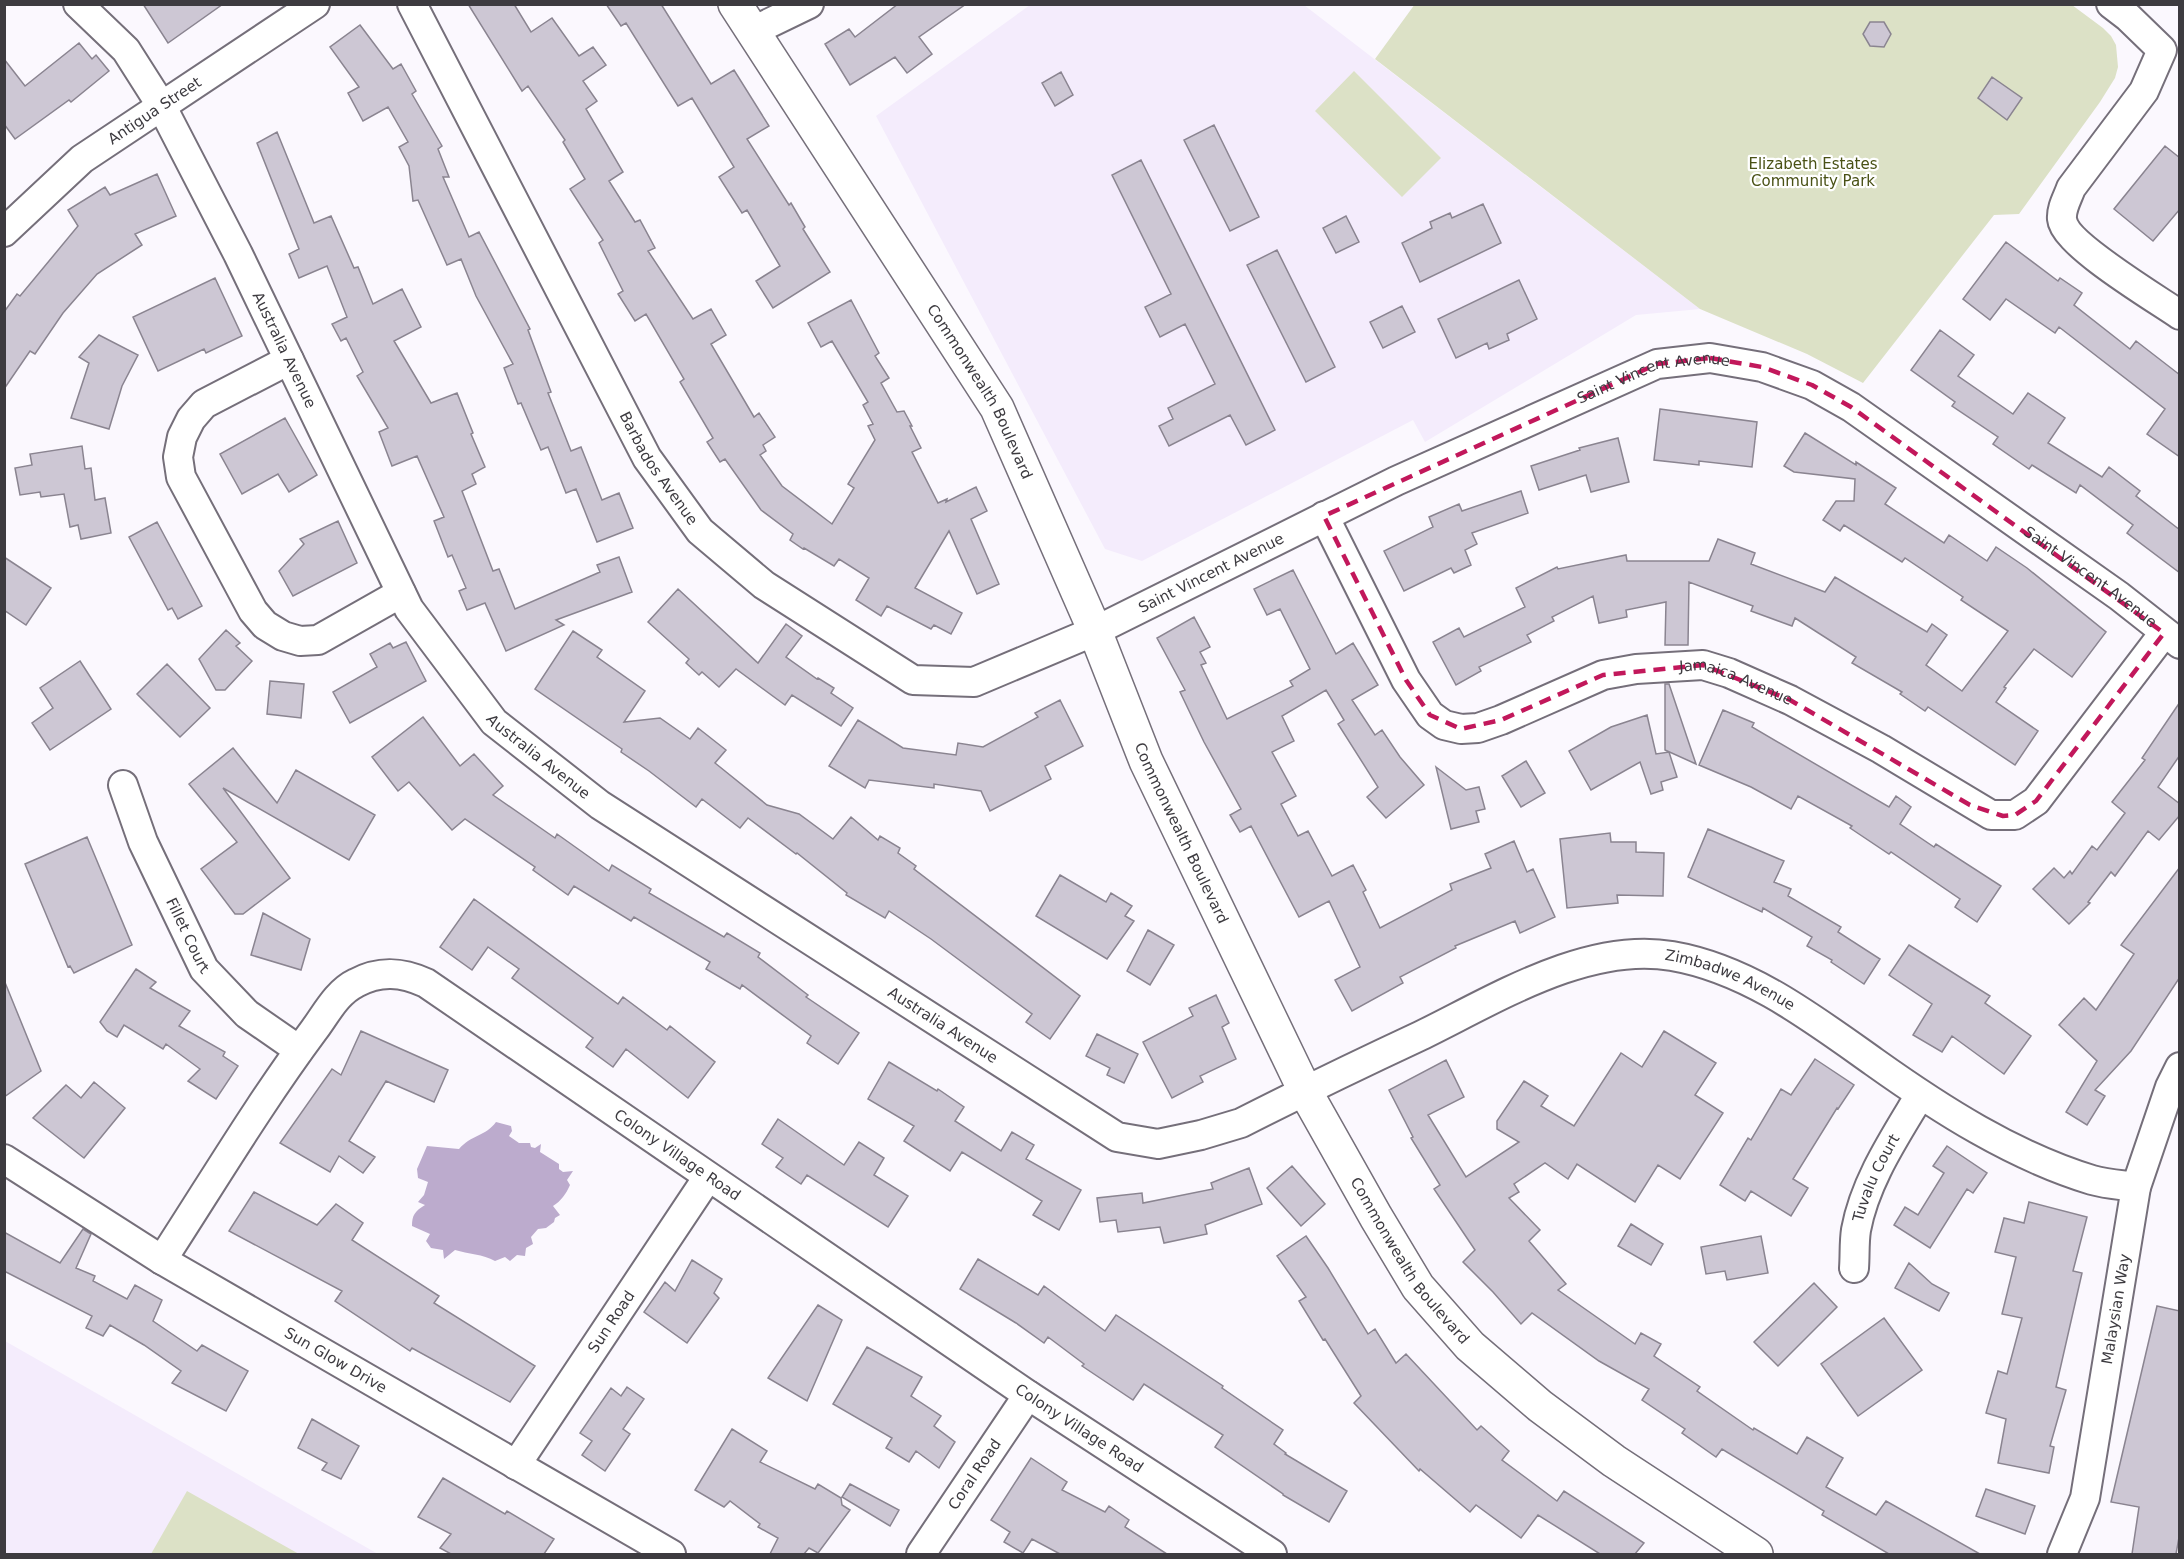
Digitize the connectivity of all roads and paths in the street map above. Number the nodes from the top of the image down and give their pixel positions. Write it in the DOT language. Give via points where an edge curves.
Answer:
graph roads {
  1 [pos="78,4"];
  2 [pos="315,4"];
  3 [pos="412,4"];
  4 [pos="735,4"];
  5 [pos="809,4"];
  6 [pos="2111,4"];
  7 [pos="753,31"];
  8 [pos="160,105"];
  9 [pos="4,232"];
  10 [pos="2180,315"];
  11 [pos="289,360"];
  12 [pos="1324,516"];
  13 [pos="401,593"];
  14 [pos="1095,631"];
  15 [pos="2172,638"];
  16 [pos="123,785"];
  17 [pos="299,1050"];
  18 [pos="2180,1067"];
  19 [pos="1305,1091"];
  20 [pos="1920,1095"];
  21 [pos="4,1159"];
  22 [pos="708,1177"];
  23 [pos="2136,1187"];
  24 [pos="162,1260"];
  25 [pos="1854,1268"];
  26 [pos="1028,1395"];
  27 [pos="516,1465"];
  28 [pos="671,1554"];
  29 [pos="921,1554"];
  30 [pos="1272,1554"];
  31 [pos="1756,1554"];
  32 [pos="2062,1554"];
  1 -- 8 [label="street, Australia Avenue" via="126,50"];
  2 -- 8 [label="street, Antigua Street"];
  3 -- 14 [label="street, Barbados Avenue" via="646,458 700,531 764,585 913,680 974,682"];
  4 -- 7 [label="street, Commonwealth Boulevard"];
  5 -- 7 [label="street"];
  6 -- 10 [label="street" via="2162,50 2144,91 2072,188 2062,219 2065,230 2086,251"];
  7 -- 14 [label="street, Commonwealth Boulevard" via="997,408"];
  8 -- 9 [label="street, Antigua Street" via="82,159"];
  8 -- 11 [label="street, Australia Avenue"];
  11 -- 13 [label="street, Australia Avenue"];
  11 -- 13 [label="street" via="204,404 182,437 178,457 181,477 253,611 265,625 283,636 300,641 318,640"];
  12 -- 14 [label="street, Saint Vincent Avenue"];
  12 -- 15 [label="street, Saint Vincent Avenue" via="1657,364 1710,358 1762,367 1812,385 1851,407 2119,596"];
  12 -- 15 [label="street, Jamaica Avenue" via="1406,680 1430,715 1444,725 1478,728 1603,675 1703,665 1729,672 1790,700 1991,815 2014,815 2036,801"];
  13 -- 19 [label="street, Australia Avenue" via="494,722 600,805 1117,1137 1158,1144 1201,1135 1240,1123"];
  14 -- 19 [label="street, Commonwealth Boulevard" via="1146,761"];
  16 -- 17 [label="street, Fillet Court" via="143,842 204,969 247,1014"];
  17 -- 22 [label="street, Colony Village Road" via="339,996 353,984 380,974 408,975 426,983"];
  17 -- 24 [label="street, Colony Village Road"];
  18 -- 23 [label="street, Malaysian Way"];
  19 -- 20 [label="street, Zimbadwe Avenue" via="1523,986 1571,966 1636,952 1673,956 1716,968 1761,987 1815,1019"];
  19 -- 31 [label="street, Commonwealth Boulevard" via="1418,1287 1470,1346 1540,1406 1605,1454"];
  20 -- 23 [label="street, Zimbadwe Avenue" via="2043,1163 2094,1181"];
  20 -- 25 [label="street, Tuvalu Court" via="1864,1200 1856,1231"];
  21 -- 24 [label="street, Sun Glow Drive"];
  22 -- 26 [label="street, Colony Village Road"];
  22 -- 27 [label="street, Sun Road"];
  23 -- 32 [label="street, Malaysian Way" via="2085,1498"];
  24 -- 27 [label="street, Sun Glow Drive"];
  26 -- 29 [label="street, Coral Road"];
  26 -- 30 [label="street, Colony Village Road"];
  27 -- 28 [label="street, Sun Glow Drive"];
}
